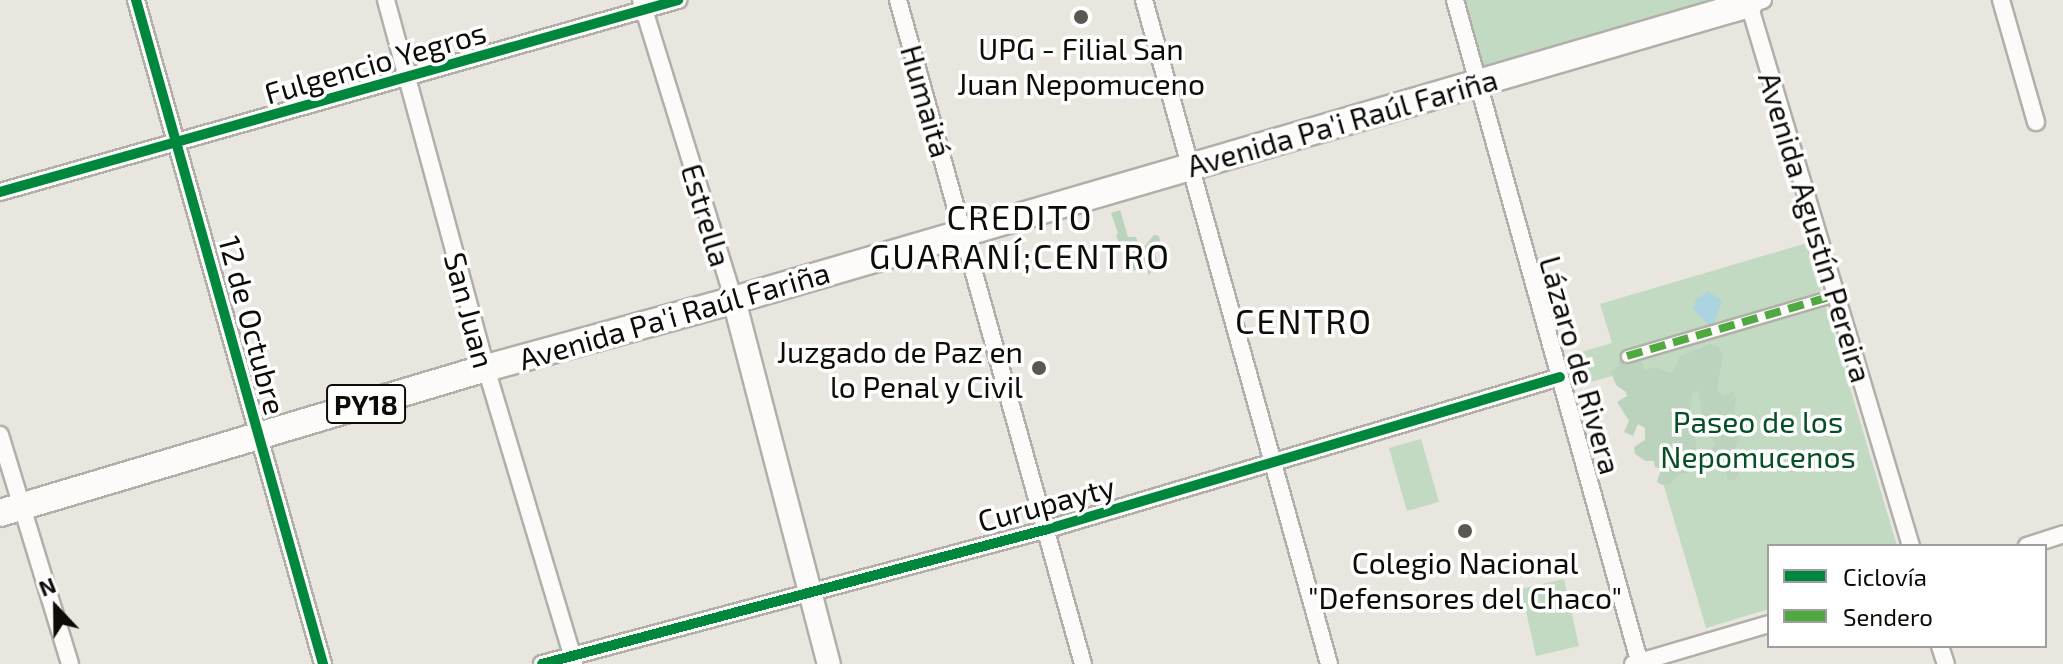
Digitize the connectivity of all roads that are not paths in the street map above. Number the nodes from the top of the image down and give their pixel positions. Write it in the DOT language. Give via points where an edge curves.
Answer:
graph roads {
  1 [pos="136,0"];
  2 [pos="386,0"];
  3 [pos="678,0"];
  4 [pos="898,0"];
  5 [pos="1144,0"];
  6 [pos="1455,0"];
  7 [pos="2001,0"];
  8 [pos="1754,1"];
  9 [pos="642,5"];
  10 [pos="407,78"];
  11 [pos="1477,82"];
  12 [pos="2036,122"];
  13 [pos="178,143"];
  14 [pos="1192,166"];
  15 [pos="0,192"];
  16 [pos="965,233"];
  17 [pos="1836,295"];
  18 [pos="734,300"];
  19 [pos="1627,356"];
  20 [pos="486,368"];
  21 [pos="1560,377"];
  22 [pos="0,435"];
  23 [pos="259,436"];
  24 [pos="1274,463"];
  25 [pos="11,510"];
  26 [pos="1048,529"];
  27 [pos="2063,534"];
  28 [pos="1910,544"];
  29 [pos="2033,544"];
  30 [pos="807,590"];
  31 [pos="1767,625"];
  32 [pos="573,660"];
  33 [pos="1637,663"];
  34 [pos="70,664"];
  35 [pos="323,664"];
  36 [pos="542,664"];
  37 [pos="829,664"];
  38 [pos="1083,664"];
  39 [pos="1329,664"];
  1 -- 13 [label="street, 12 de Octubre"];
  2 -- 10 [label="street, San Juan"];
  3 -- 9 [label="street, Fulgencio Yegros"];
  4 -- 16 [label="street, Humaitá"];
  5 -- 14 [label="street"];
  6 -- 11 [label="street, Lázaro de Rivera"];
  7 -- 12 [label="street"];
  8 -- 11 [label="highway, Avenida Pa'i Raúl Fariña"];
  8 -- 17 [label="street, Avenida Agustín Pereira"];
  9 -- 10 [label="street, Fulgencio Yegros"];
  9 -- 18 [label="street, Estrella"];
  10 -- 13 [label="street, Fulgencio Yegros"];
  10 -- 20 [label="street, San Juan"];
  11 -- 14 [label="highway, Avenida Pa'i Raúl Fariña / PY18"];
  11 -- 21 [label="street, Lázaro de Rivera"];
  13 -- 15 [label="street, Fulgencio Yegros"];
  13 -- 23 [label="street, 12 de Octubre"];
  14 -- 16 [label="highway, Avenida Pa'i Raúl Fariña / PY18"];
  14 -- 24 [label="street"];
  16 -- 18 [label="highway, Avenida Pa'i Raúl Fariña / PY18"];
  16 -- 26 [label="street, Humaitá"];
  17 -- 19 [label="street"];
  17 -- 28 [label="street, Avenida Agustín Pereira"];
  18 -- 20 [label="highway, Avenida Pa'i Raúl Fariña / PY18"];
  18 -- 30 [label="main road, Estrella"];
  20 -- 23 [label="highway, Avenida Pa'i Raúl Fariña / PY18"];
  20 -- 32 [label="street, San Juan"];
  21 -- 24 [label="street, Curupayty"];
  21 -- 33 [label="street, Lázaro de Rivera"];
  22 -- 25 [label="street"];
  23 -- 25 [label="highway, Avenida Pa'i Raúl Fariña / PY18"];
  23 -- 35 [label="street, 12 de Octubre"];
  24 -- 26 [label="street, Curupayty"];
  24 -- 39 [label="street"];
  25 -- 34 [label="street"];
  26 -- 30 [label="street, Curupayty"];
  26 -- 38 [label="street, Humaitá"];
  27 -- 29 [label="street"];
  30 -- 32 [label="street, Curupayty"];
  30 -- 37 [label="main road, Estrella"];
  31 -- 33 [label="street"];
  32 -- 36 [label="street, Curupayty"];
}
